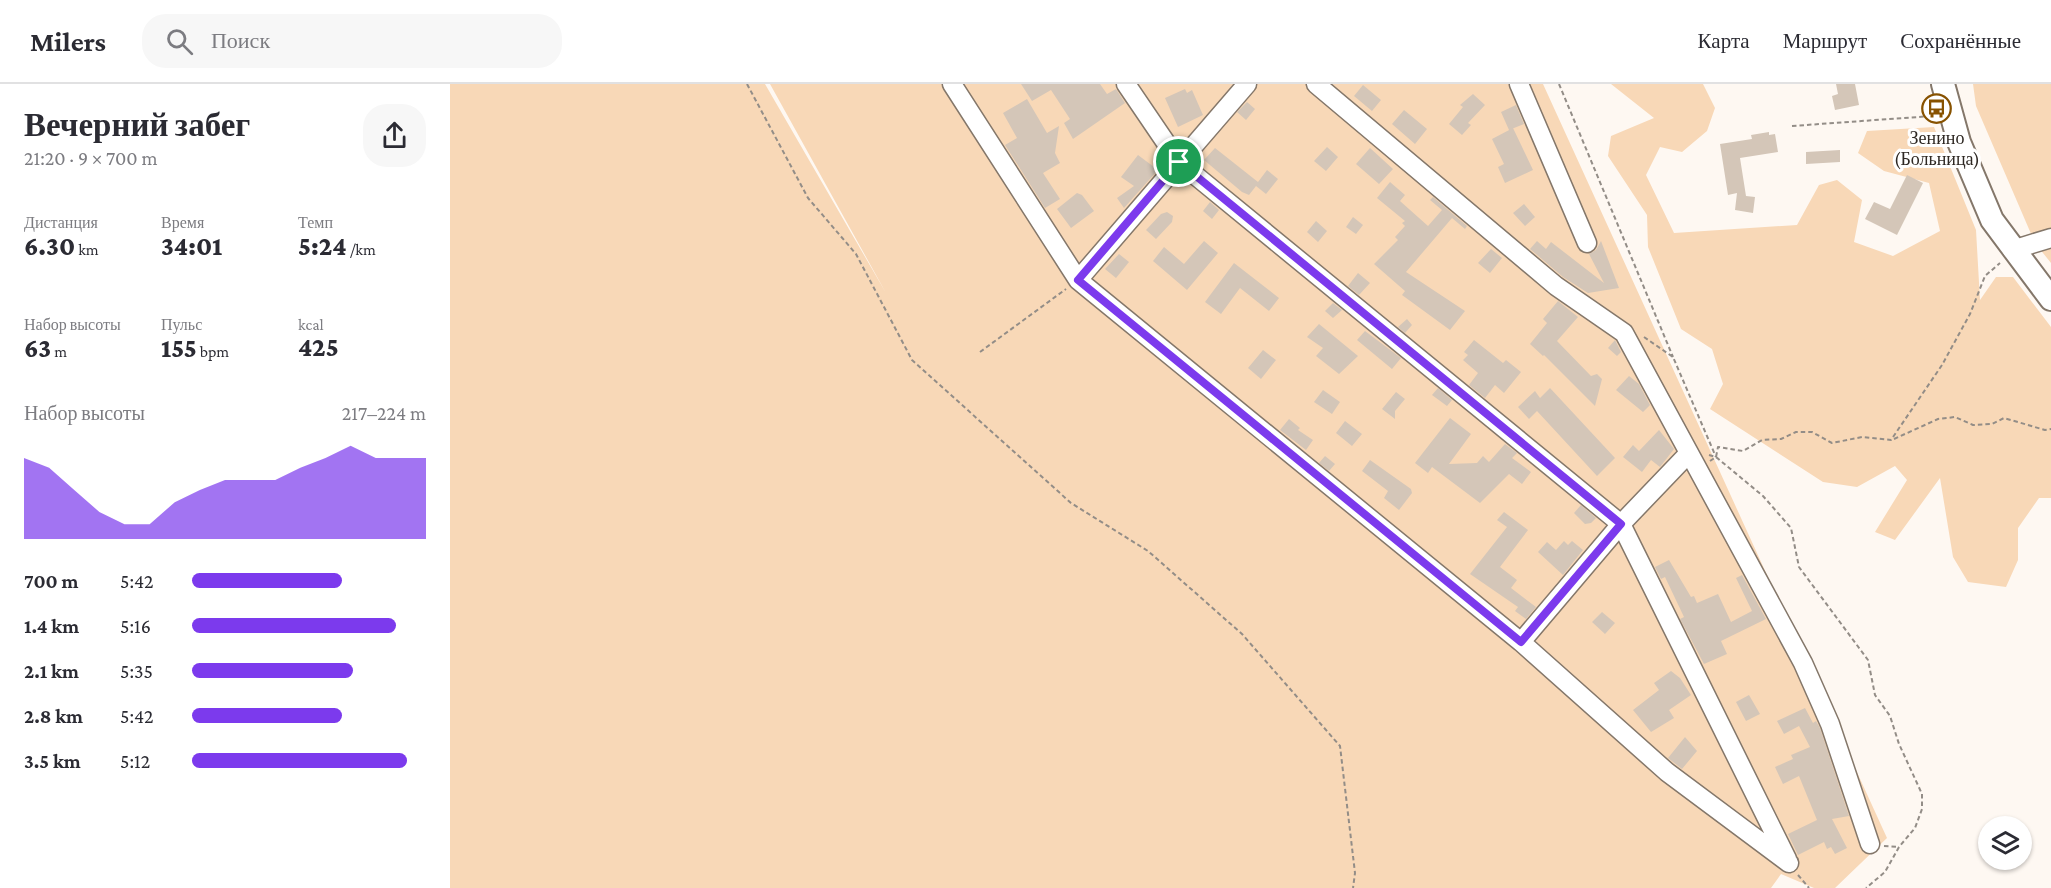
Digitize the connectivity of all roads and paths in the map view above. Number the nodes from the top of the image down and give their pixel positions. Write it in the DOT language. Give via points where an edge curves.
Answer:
graph roads {
  1 [pos="747,84"];
  2 [pos="952,84"];
  3 [pos="1126,84"];
  4 [pos="1247,84"];
  5 [pos="1316,84"];
  6 [pos="1519,84"];
  7 [pos="1559,84"];
  8 [pos="1943,84"];
  9 [pos="1952,115"];
  10 [pos="1792,126"];
  11 [pos="1179,162"];
  12 [pos="2051,238"];
  13 [pos="1587,243"];
  14 [pos="2012,250"];
  15 [pos="1078,280"];
  16 [pos="2051,299"];
  17 [pos="1624,333"];
  18 [pos="981,352"];
  19 [pos="1673,357"];
  20 [pos="2051,429"];
  21 [pos="1891,440"];
  22 [pos="1689,453"];
  23 [pos="1716,457"];
  24 [pos="1621,524"];
  25 [pos="1521,642"];
  26 [pos="1870,844"];
  27 [pos="1353,888"];
  28 [pos="1866,888"];
  1 -- 27 [label="path" via="808,198 856,254 912,360 1071,502 1148,551 1242,634 1340,746 1355,873"];
  2 -- 15 [label="street"];
  3 -- 11 [label="street"];
  4 -- 11 [label="street"];
  5 -- 17 [label="street" via="1556,286"];
  6 -- 13 [label="street"];
  7 -- 19 [label="path"];
  8 -- 9 [label="main road"];
  9 -- 10 [label="path"];
  9 -- 14 [label="main road" via="1981,197"];
  11 -- 15 [label="street"];
  11 -- 24 [label="street"];
  12 -- 14 [label="street"];
  14 -- 16 [label="main road"];
  14 -- 21 [label="path" via="1985,276 1970,314 1942,365"];
  15 -- 18 [label="path"];
  15 -- 25 [label="street"];
  17 -- 19 [label="path" via="1647,337"];
  17 -- 22 [label="street"];
  19 -- 23 [label="path"];
  20 -- 21 [label="path" via="2004,418 1992,424 1973,425 1955,417 1938,419"];
  21 -- 23 [label="path" via="1862,437 1832,443 1812,432 1796,432 1781,439 1762,440 1743,451 1718,447"];
  22 -- 23 [label="path"];
  22 -- 24 [label="street"];
  22 -- 26 [label="street" via="1803,663 1830,724"];
  23 -- 28 [label="path" via="1763,496 1791,528 1799,567 1868,660 1875,695 1890,716 1922,794 1915,828 1885,872"];
  24 -- 25 [label="street"];
  24 -- 25 [label="street" via="1789,863 1667,772"];
}
